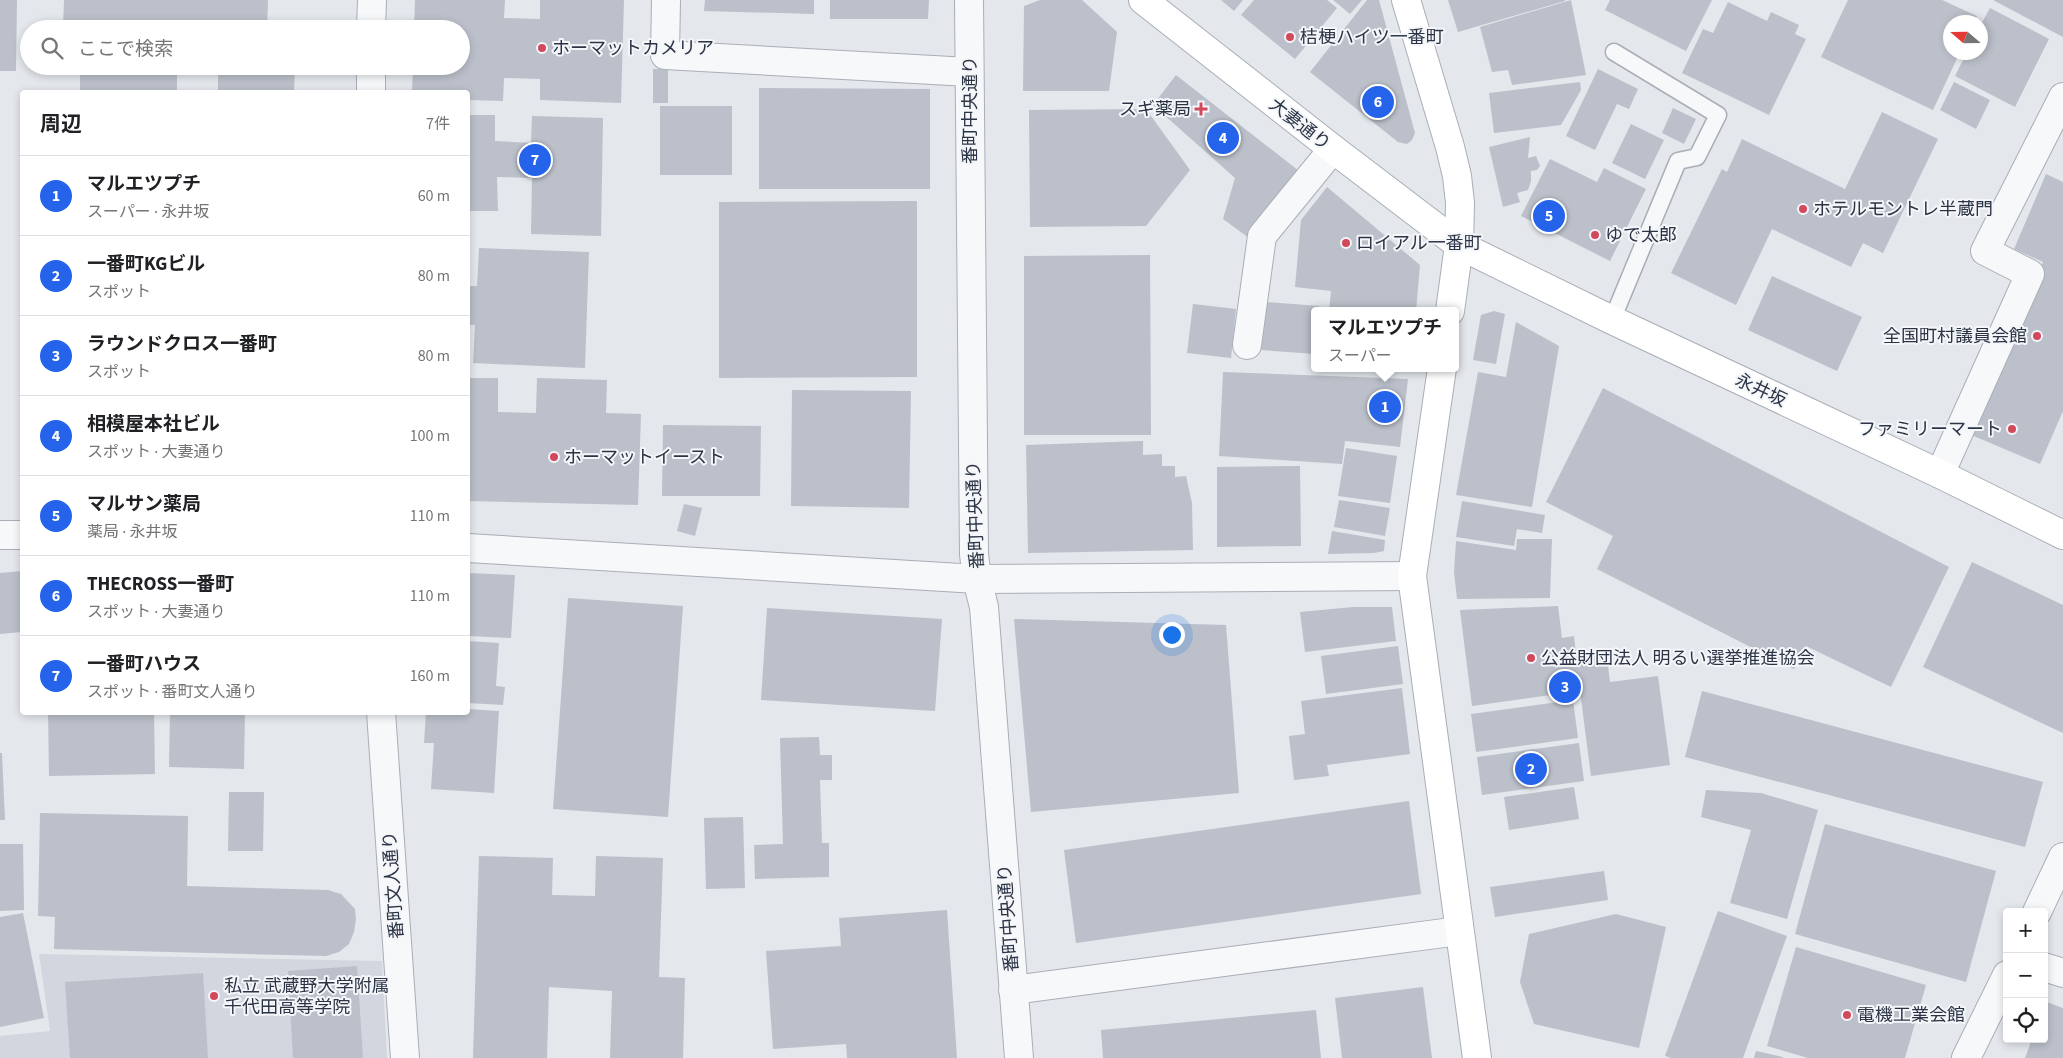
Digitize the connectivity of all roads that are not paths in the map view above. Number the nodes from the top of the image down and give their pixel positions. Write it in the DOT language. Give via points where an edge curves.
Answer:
graph roads {
  1 [pos="372,0"];
  2 [pos="666,0"];
  3 [pos="969,0"];
  4 [pos="1143,0"];
  5 [pos="1406,0"];
  6 [pos="372,20"];
  7 [pos="1614,52"];
  8 [pos="969,72"];
  9 [pos="371,75"];
  10 [pos="371,90"];
  11 [pos="2063,97"];
  12 [pos="1332,149"];
  13 [pos="1459,245"];
  14 [pos="1451,307"];
  15 [pos="1612,320"];
  16 [pos="1247,345"];
  17 [pos="1441,372"];
  18 [pos="1940,474"];
  19 [pos="0,535"];
  20 [pos="20,535"];
  21 [pos="2063,535"];
  22 [pos="470,548"];
  23 [pos="1412,576"];
  24 [pos="977,579"];
  25 [pos="381,715"];
  26 [pos="2063,856"];
  27 [pos="2039,908"];
  28 [pos="1459,931"];
  29 [pos="2048,968"];
  30 [pos="2063,973"];
  31 [pos="2003,983"];
  32 [pos="1013,990"];
  33 [pos="405,1058"];
  34 [pos="1019,1058"];
  35 [pos="1477,1058"];
  36 [pos="1966,1058"];
  1 -- 6 [label="street"];
  2 -- 8 [label="street" via="665,55"];
  3 -- 8 [label="street, 番町中央通り"];
  4 -- 12 [label="street, 大妻通り"];
  5 -- 13 [label="street" via="1457,176"];
  7 -- 15 [label="lane" via="1718,115 1696,157 1678,161"];
  8 -- 24 [label="street, 番町中央通り" via="974,554"];
  9 -- 10 [label="street"];
  11 -- 18 [label="street" via="1985,251 2030,274"];
  12 -- 13 [label="street, 大妻通り"];
  12 -- 16 [label="street" via="1262,236"];
  13 -- 14 [label="street"];
  13 -- 15 [label="street, 永井坂"];
  15 -- 18 [label="street, 永井坂"];
  17 -- 23 [label="street"];
  18 -- 21 [label="street, 永井坂"];
  19 -- 20 [label="street"];
  22 -- 24 [label="street"];
  23 -- 24 [label="street"];
  23 -- 28 [label="street"];
  24 -- 32 [label="street, 番町中央通り" via="984,607"];
  25 -- 33 [label="street, 番町文人通り"];
  26 -- 27 [label="street"];
  28 -- 32 [label="street"];
  28 -- 35 [label="street"];
  29 -- 30 [label="street"];
  31 -- 36 [label="street"];
  32 -- 34 [label="street, 番町中央通り"];
}
